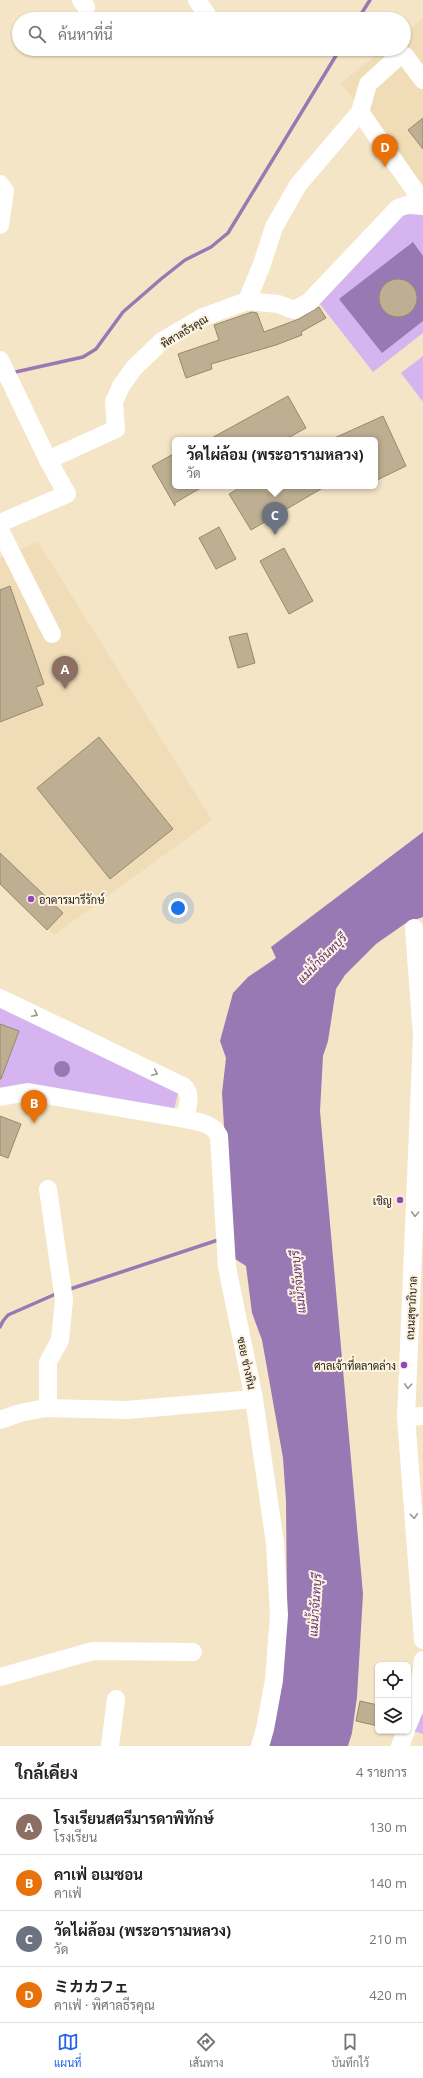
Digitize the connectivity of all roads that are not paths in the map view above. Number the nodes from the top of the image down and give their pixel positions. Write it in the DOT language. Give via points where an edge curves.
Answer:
graph roads {
  1 [pos="197,0"];
  2 [pos="205,12"];
  3 [pos="423,80"];
  4 [pos="360,112"];
  5 [pos="0,184"];
  6 [pos="423,202"];
  7 [pos="423,206"];
  8 [pos="0,225"];
  9 [pos="247,301"];
  10 [pos="5,370"];
  11 [pos="48,460"];
  12 [pos="0,523"];
  13 [pos="0,530"];
  14 [pos="52,634"];
  15 [pos="414,928"];
  16 [pos="0,998"];
  17 [pos="423,1036"];
  18 [pos="0,1097"];
  19 [pos="185,1119"];
  20 [pos="48,1189"];
  21 [pos="254,1399"];
  22 [pos="48,1408"];
  23 [pos="415,1416"];
  24 [pos="0,1420"];
  25 [pos="423,1640"];
  26 [pos="193,1652"];
  27 [pos="423,1660"];
  28 [pos="0,1677"];
  29 [pos="116,1699"];
  30 [pos="420,1706"];
  31 [pos="411,1721"];
  32 [pos="405,1734"];
  33 [pos="110,1746"];
  34 [pos="260,1746"];
  35 [pos="400,1746"];
  1 -- 2 [label="street"];
  3 -- 4 [label="street" via="405,56 399,56 368,84"];
  4 -- 6 [label="street"];
  4 -- 9 [label="street" via="298,185 274,227"];
  5 -- 8 [label="street" via="5,191"];
  7 -- 9 [label="street, พิศาลธีรคุณ" via="410,204 398,208 309,302 294,310 278,304"];
  9 -- 11 [label="street, พิศาลธีรคุณ" via="203,318 162,341 134,368 121,386 114,402 116,429"];
  10 -- 11 [label="street"];
  11 -- 12 [label="street" via="70,494"];
  13 -- 14 [label="street"];
  15 -- 17 [label="street, ถนนสุขาภิบาล"];
  16 -- 19 [label="street, one-way" via="183,1086 189,1095"];
  17 -- 23 [label="street, ถนนสุขาภิบาล, one-way"];
  18 -- 19 [label="street, ซอย ช่างหิน" via="28,1092"];
  19 -- 21 [label="street, ซอย ช่างหิน" via="208,1125 219,1136 227,1267"];
  20 -- 22 [label="street" via="63,1293 60,1340 48,1362"];
  21 -- 22 [label="street, ซอย ช่างหิน" via="127,1410"];
  21 -- 34 [label="street" via="275,1543 279,1615 274,1680"];
  22 -- 24 [label="street, ซอย ช่างหิน"];
  23 -- 25 [label="street, ถนนสุขาภิบาล, one-way"];
  26 -- 28 [label="street" via="93,1650"];
  27 -- 30 [label="street"];
  29 -- 33 [label="street"];
  30 -- 31 [label="street"];
  32 -- 35 [label="street"];
}
